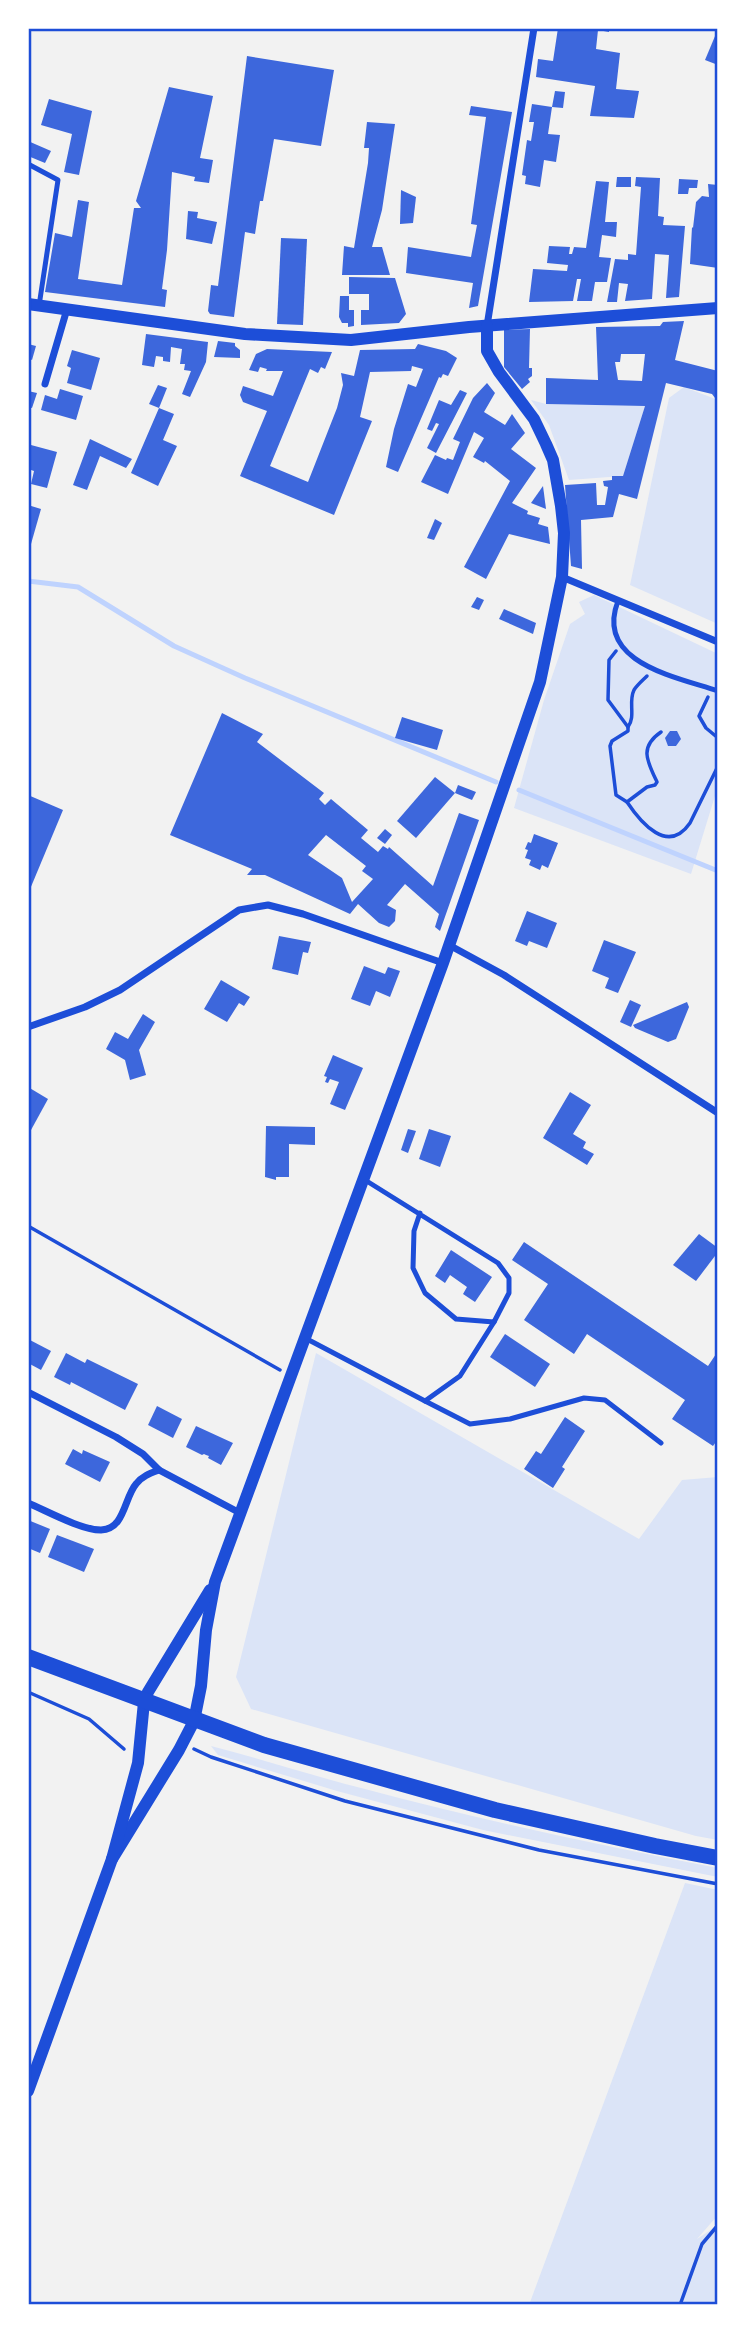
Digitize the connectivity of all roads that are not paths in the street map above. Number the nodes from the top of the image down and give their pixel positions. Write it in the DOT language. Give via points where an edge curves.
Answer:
graph roads {
  1 [pos="534,28"];
  2 [pos="28,164"];
  3 [pos="33,305"];
  4 [pos="718,308"];
  5 [pos="67,309"];
  6 [pos="486,326"];
  7 [pos="45,384"];
  8 [pos="562,578"];
  9 [pos="618,601"];
  10 [pos="718,642"];
  11 [pos="715,690"];
  12 [pos="449,945"];
  13 [pos="443,963"];
  14 [pos="28,1027"];
  15 [pos="718,1113"];
  16 [pos="362,1179"];
  17 [pos="420,1213"];
  18 [pos="494,1322"];
  19 [pos="305,1338"];
  20 [pos="28,1392"];
  21 [pos="425,1401"];
  22 [pos="661,1443"];
  23 [pos="159,1470"];
  24 [pos="28,1503"];
  25 [pos="240,1513"];
  26 [pos="215,1582"];
  27 [pos="28,1657"];
  28 [pos="144,1702"];
  29 [pos="194,1721"];
  30 [pos="718,1858"];
  31 [pos="113,1859"];
  32 [pos="28,2091"];
  1 -- 6 [label="street"];
  2 -- 3 [label="lane" via="58,180"];
  3 -- 5 [label="street"];
  4 -- 6 [label="street"];
  5 -- 6 [label="street" via="298,339 351,340"];
  5 -- 7 [label="street"];
  6 -- 8 [label="street" via="487,351 534,419 553,460 564,533"];
  8 -- 9 [label="street"];
  8 -- 12 [label="street" via="540,682"];
  9 -- 10 [label="street"];
  9 -- 11 [label="lane" via="614,628 627,654 652,669"];
  12 -- 13 [label="street"];
  12 -- 15 [label="street" via="504,975"];
  13 -- 14 [label="street" via="268,905 239,910 120,990"];
  13 -- 16 [label="street"];
  16 -- 17 [label="lane"];
  16 -- 19 [label="street"];
  17 -- 18 [label="lane" via="498,1263 509,1278 509,1293"];
  17 -- 18 [label="lane" via="414,1231 413,1268 425,1293 456,1319"];
  18 -- 21 [label="lane" via="460,1376"];
  19 -- 21 [label="lane"];
  19 -- 25 [label="street"];
  20 -- 23 [label="street" via="116,1437"];
  21 -- 22 [label="lane" via="470,1424 510,1419 584,1398 605,1400"];
  23 -- 24 [label="street" via="138,1481 123,1515 108,1528 85,1526"];
  23 -- 25 [label="street"];
  25 -- 26 [label="street"];
  26 -- 28 [label="street"];
  26 -- 29 [label="street"];
  27 -- 28 [label="main road"];
  28 -- 29 [label="main road"];
  28 -- 31 [label="street" via="135,1773"];
  29 -- 30 [label="main road" via="495,1810"];
  29 -- 31 [label="street"];
  31 -- 32 [label="street"];
}
